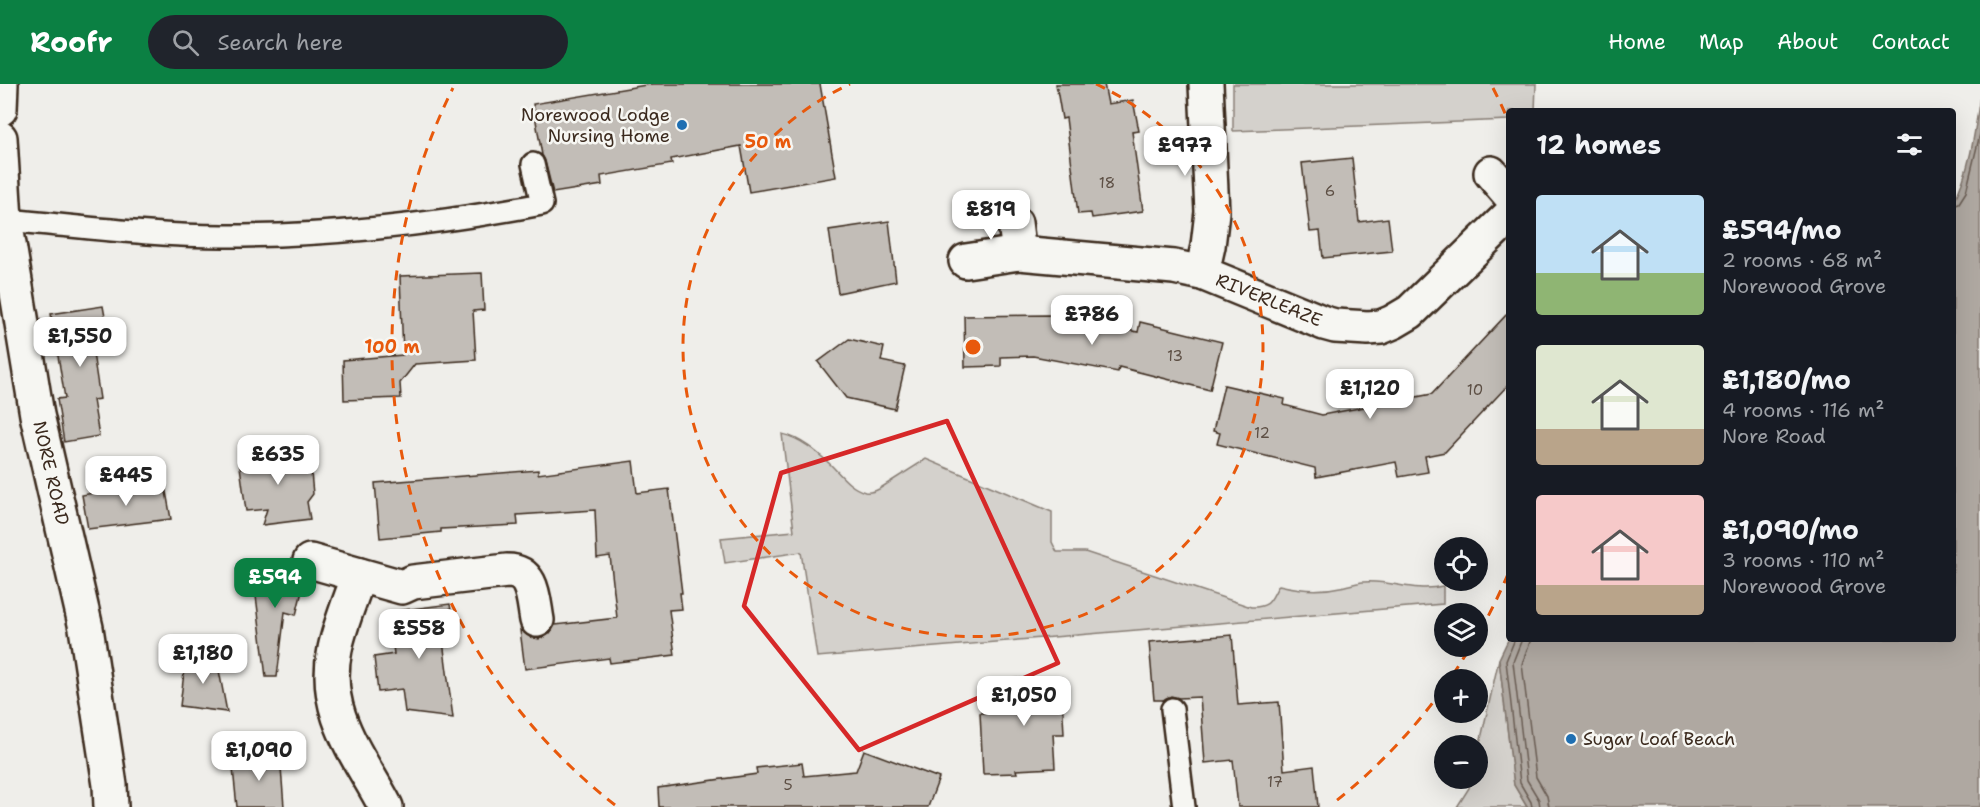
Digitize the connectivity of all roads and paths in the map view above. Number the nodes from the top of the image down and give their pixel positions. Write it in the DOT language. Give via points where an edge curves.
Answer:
graph roads {
  1 [pos="1,84"];
  2 [pos="1206,84"];
  3 [pos="0,109"];
  4 [pos="0,138"];
  5 [pos="533,165"];
  6 [pos="1506,219"];
  7 [pos="5,220"];
  8 [pos="966,261"];
  9 [pos="1202,273"];
  10 [pos="310,561"];
  11 [pos="359,575"];
  12 [pos="537,620"];
  13 [pos="1172,710"];
  14 [pos="111,807"];
  15 [pos="386,807"];
  16 [pos="1184,807"];
  1 -- 3 [label="street"];
  2 -- 9 [label="street, RIVERLEAZE" via="1212,212"];
  4 -- 7 [label="street, NORE ROAD"];
  5 -- 7 [label="lane" via="542,204 472,217 363,229 222,236"];
  6 -- 9 [label="street, RIVERLEAZE" via="1410,312 1381,327 1324,323"];
  7 -- 14 [label="street, NORE ROAD" via="37,415 86,628"];
  8 -- 9 [label="street, RIVERLEAZE" via="1017,238"];
  10 -- 11 [label="street"];
  11 -- 12 [label="street" via="402,587 413,582 518,572 531,585"];
  11 -- 15 [label="street" via="335,649 333,695 345,733"];
  13 -- 16 [label="lane"];
}
